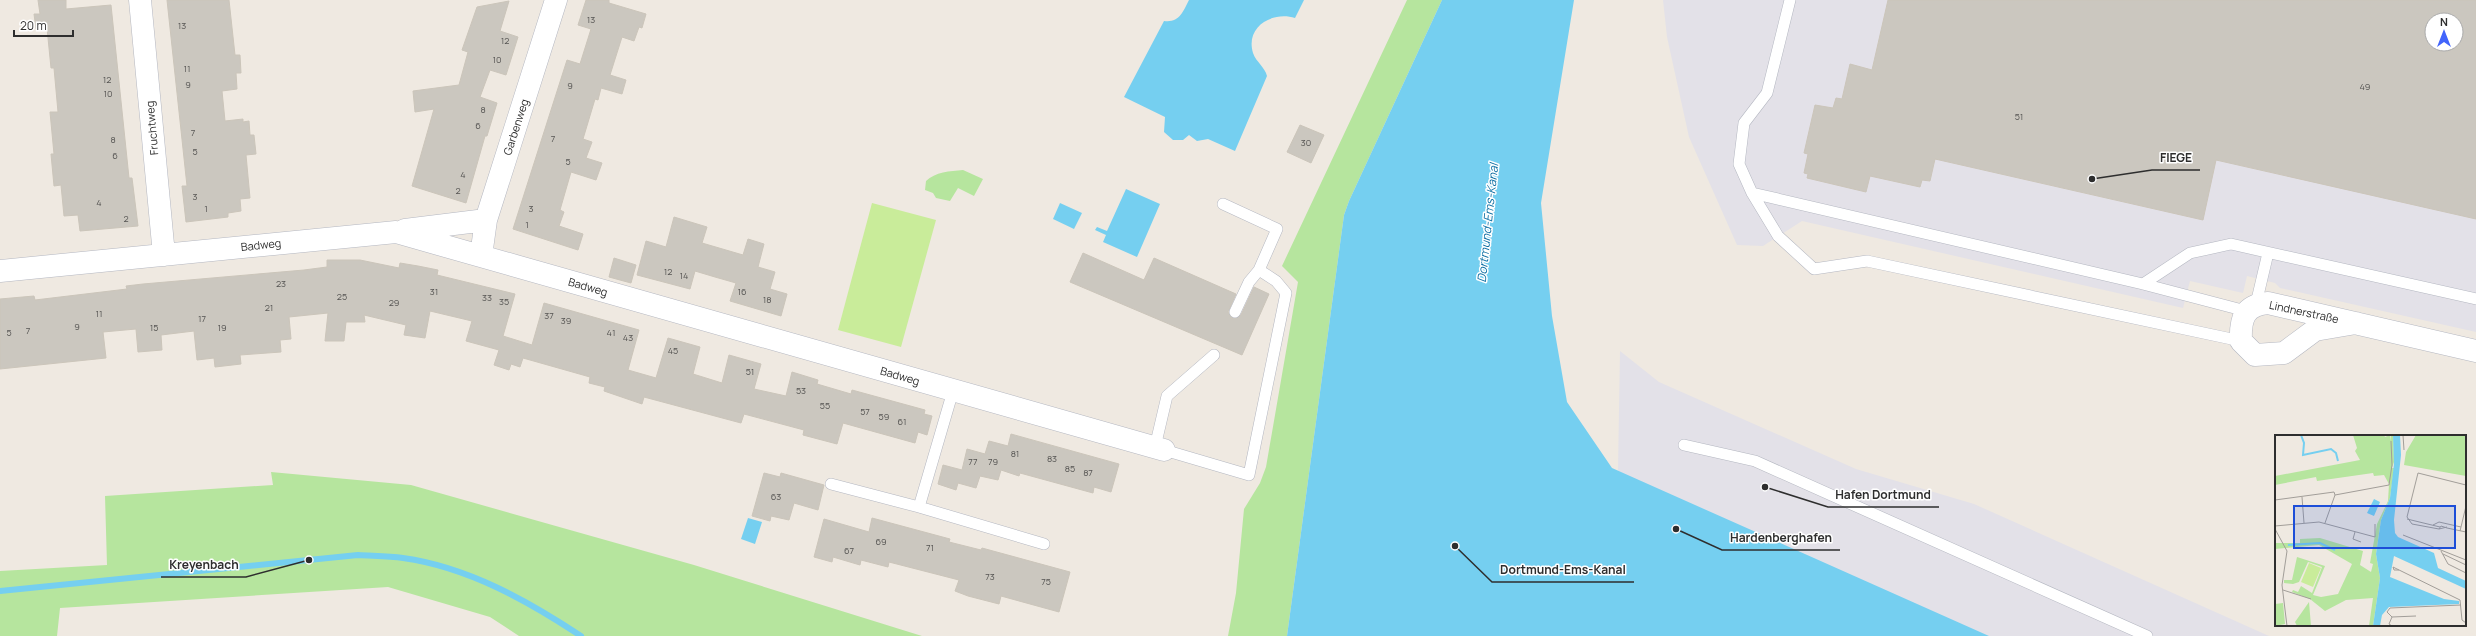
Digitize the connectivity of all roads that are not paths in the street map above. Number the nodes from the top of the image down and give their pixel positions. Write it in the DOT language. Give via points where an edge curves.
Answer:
graph roads {
  1 [pos="140,0"];
  2 [pos="556,0"];
  3 [pos="1790,0"];
  4 [pos="1752,193"];
  5 [pos="1223,204"];
  6 [pos="486,220"];
  7 [pos="396,232"];
  8 [pos="2268,253"];
  9 [pos="164,255"];
  10 [pos="481,256"];
  11 [pos="1259,270"];
  12 [pos="0,271"];
  13 [pos="2143,284"];
  14 [pos="2476,299"];
  15 [pos="2251,308"];
  16 [pos="1235,312"];
  17 [pos="2356,323"];
  18 [pos="2241,341"];
  19 [pos="2476,351"];
  20 [pos="1214,355"];
  21 [pos="953,391"];
  22 [pos="1684,445"];
  23 [pos="1160,449"];
  24 [pos="831,484"];
  25 [pos="919,507"];
  26 [pos="1044,544"];
  27 [pos="2147,636"];
  1 -- 9 [label="street, Fruchtweg"];
  2 -- 6 [label="street, Garbenweg"];
  3 -- 4 [label="lane" via="1767,94 1744,123 1739,164"];
  4 -- 13 [label="lane"];
  4 -- 18 [label="lane" via="1778,236 1814,269 1867,261"];
  5 -- 11 [label="lane" via="1278,229"];
  6 -- 7 [label="street"];
  6 -- 10 [label="street, Garbenweg"];
  7 -- 9 [label="street, Badweg"];
  7 -- 10 [label="street, Badweg"];
  8 -- 13 [label="lane" via="2231,244 2190,253"];
  8 -- 14 [label="lane"];
  8 -- 15 [label="lane"];
  9 -- 12 [label="street, Badweg"];
  10 -- 21 [label="street, Badweg"];
  11 -- 16 [label="lane" via="1249,282"];
  11 -- 23 [label="lane" via="1276,281 1286,293 1249,475"];
  13 -- 15 [label="lane"];
  15 -- 17 [label="street, Lindnerstraße" via="2268,303"];
  15 -- 18 [label="street" via="2240,325"];
  17 -- 18 [label="street, Lindnerstraße" via="2315,330 2284,353 2255,355"];
  17 -- 19 [label="street, Lindnerstraße"];
  20 -- 23 [label="lane" via="1168,396"];
  21 -- 23 [label="street, Badweg"];
  21 -- 25 [label="lane"];
  22 -- 27 [label="lane" via="1755,461"];
  24 -- 25 [label="lane"];
  25 -- 26 [label="lane"];
}
